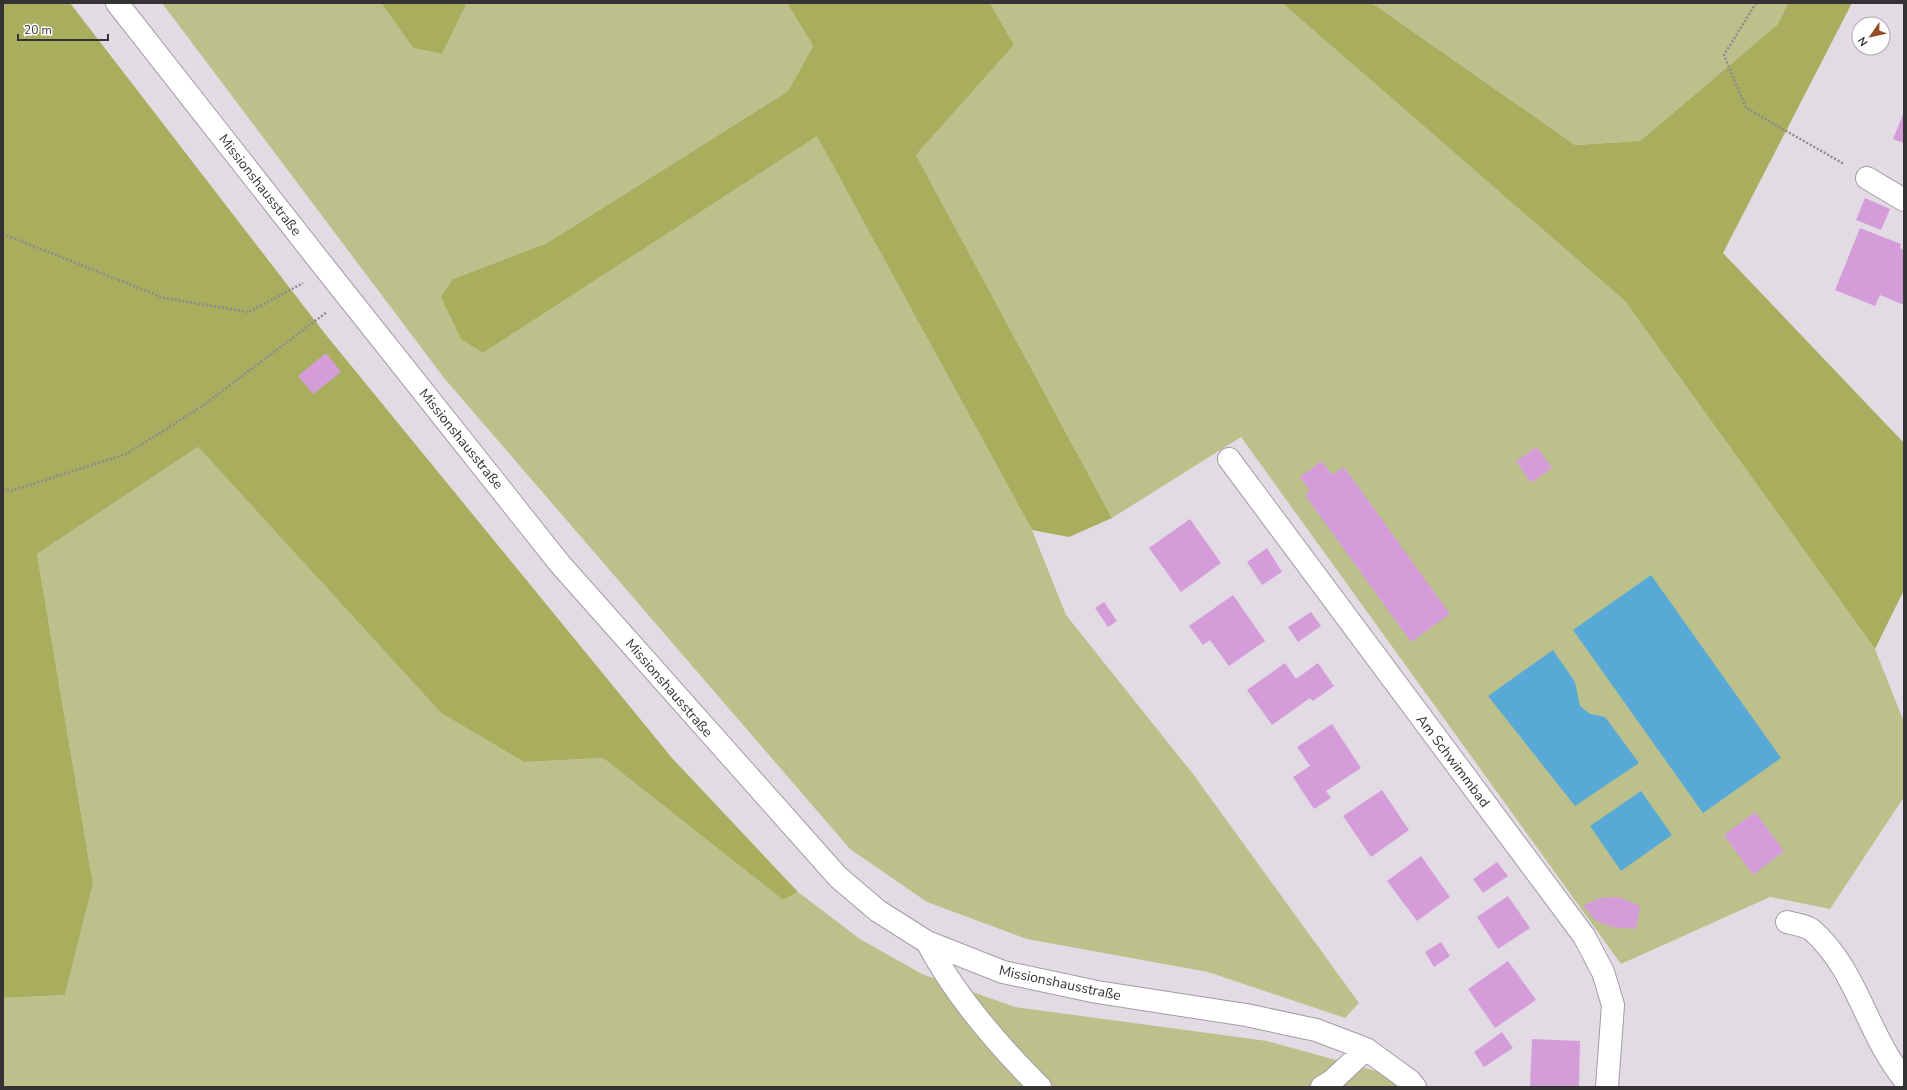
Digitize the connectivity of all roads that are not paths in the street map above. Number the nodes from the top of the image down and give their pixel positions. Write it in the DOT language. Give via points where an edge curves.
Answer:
graph roads {
  1 [pos="117,3"];
  2 [pos="1867,178"];
  3 [pos="1904,200"];
  4 [pos="1229,459"];
  5 [pos="1788,922"];
  6 [pos="927,942"];
  7 [pos="1366,1049"];
  8 [pos="1904,1079"];
  9 [pos="1040,1087"];
  10 [pos="1322,1087"];
  11 [pos="1415,1087"];
  12 [pos="1607,1087"];
  1 -- 6 [label="street, Missionshausstraße" via="560,564 838,877 878,911"];
  2 -- 3 [label="street"];
  4 -- 12 [label="street, Am Schwimmbad" via="1584,936 1603,972 1613,1005"];
  5 -- 8 [label="street" via="1812,929 1843,966 1870,1024"];
  6 -- 7 [label="street, Missionshausstraße" via="1003,972 1097,992 1300,1026"];
  6 -- 9 [label="street" via="942,971 974,1013"];
  7 -- 10 [label="street"];
  7 -- 11 [label="street, Missionshausstraße"];
}
